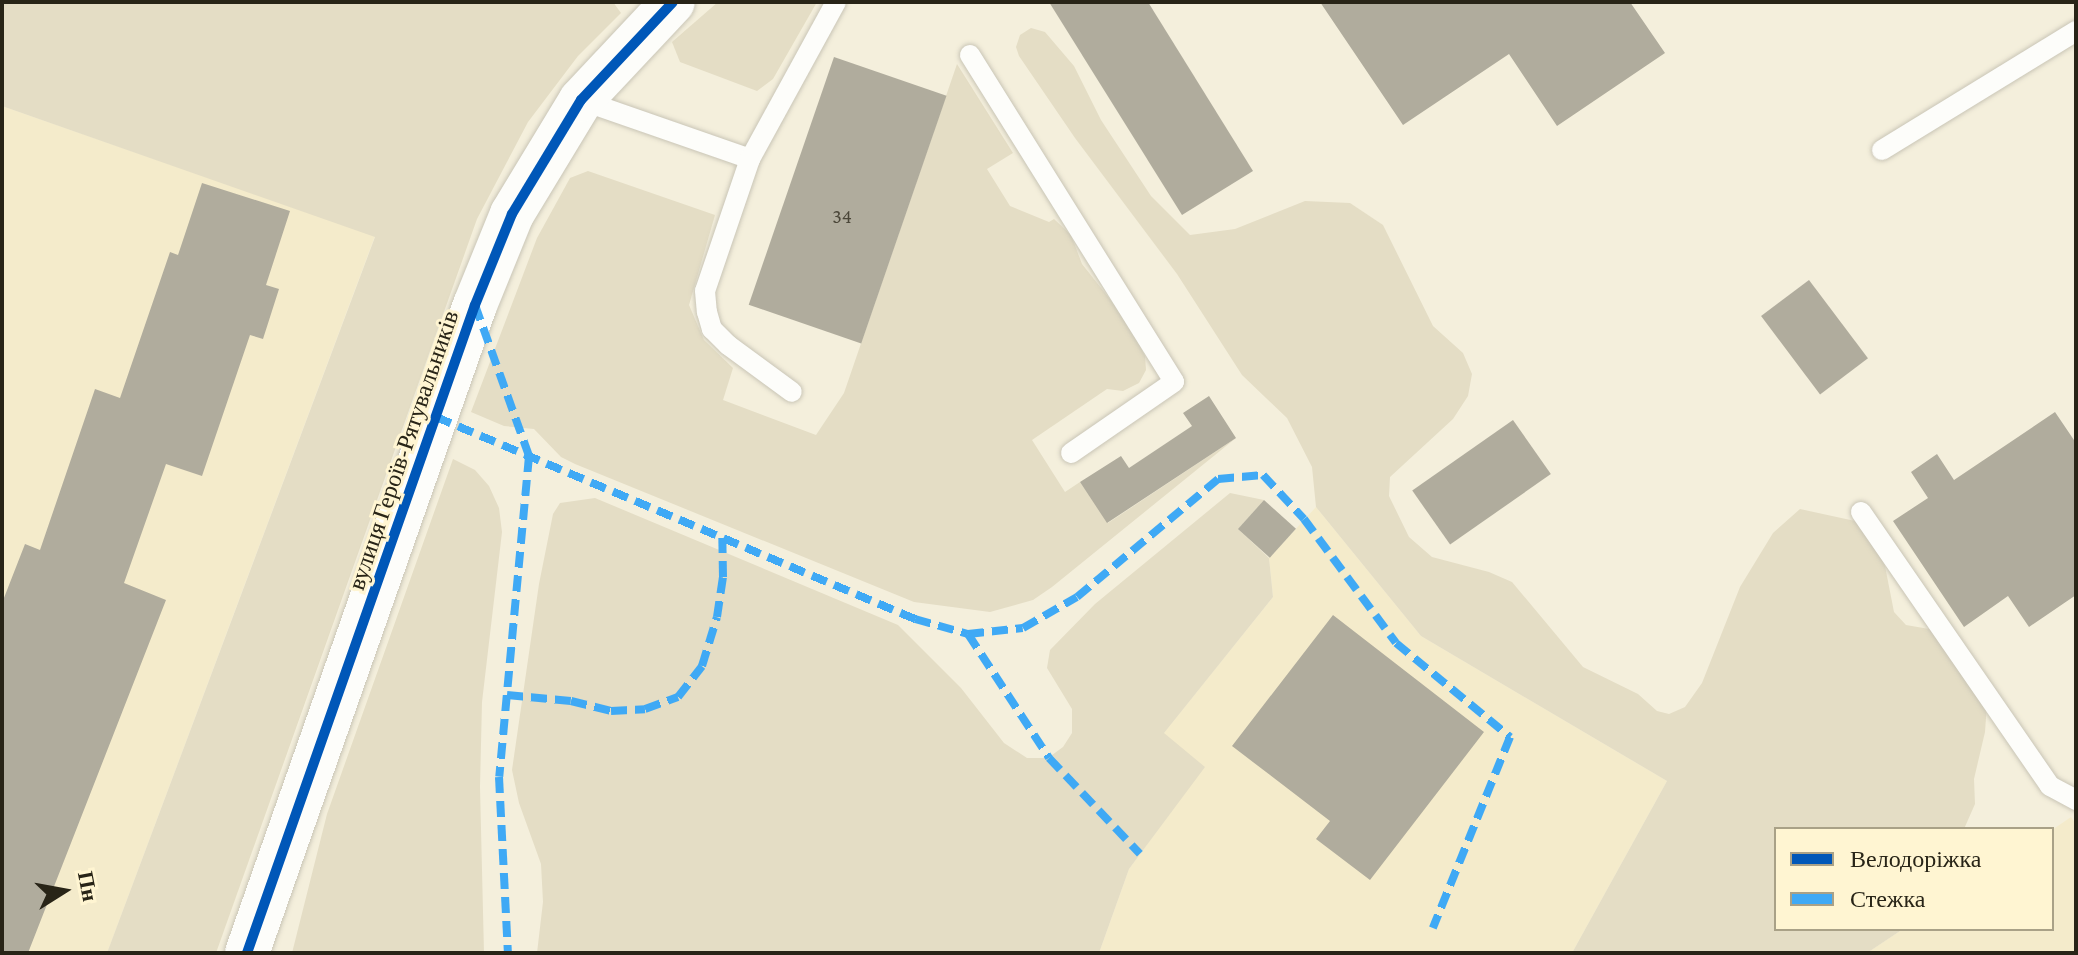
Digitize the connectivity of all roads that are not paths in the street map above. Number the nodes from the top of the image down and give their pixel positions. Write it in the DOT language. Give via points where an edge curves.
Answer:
graph roads {
  1 [pos="673,2"];
  2 [pos="836,2"];
  3 [pos="2076,31"];
  4 [pos="970,55"];
  5 [pos="581,100"];
  6 [pos="1882,150"];
  7 [pos="750,159"];
  8 [pos="792,392"];
  9 [pos="1071,453"];
  10 [pos="1861,512"];
  11 [pos="2076,800"];
  12 [pos="247,953"];
  1 -- 5 [label="street, вулиця Героїв-Рятувальників"];
  2 -- 7 [label="lane"];
  3 -- 6 [label="lane"];
  4 -- 9 [label="lane" via="1174,382"];
  5 -- 7 [label="lane"];
  5 -- 12 [label="street, вулиця Героїв-Рятувальників" via="512,214 475,305"];
  7 -- 8 [label="lane" via="705,291 707,312 712,329 728,345"];
  10 -- 11 [label="lane" via="2050,786"];
}
